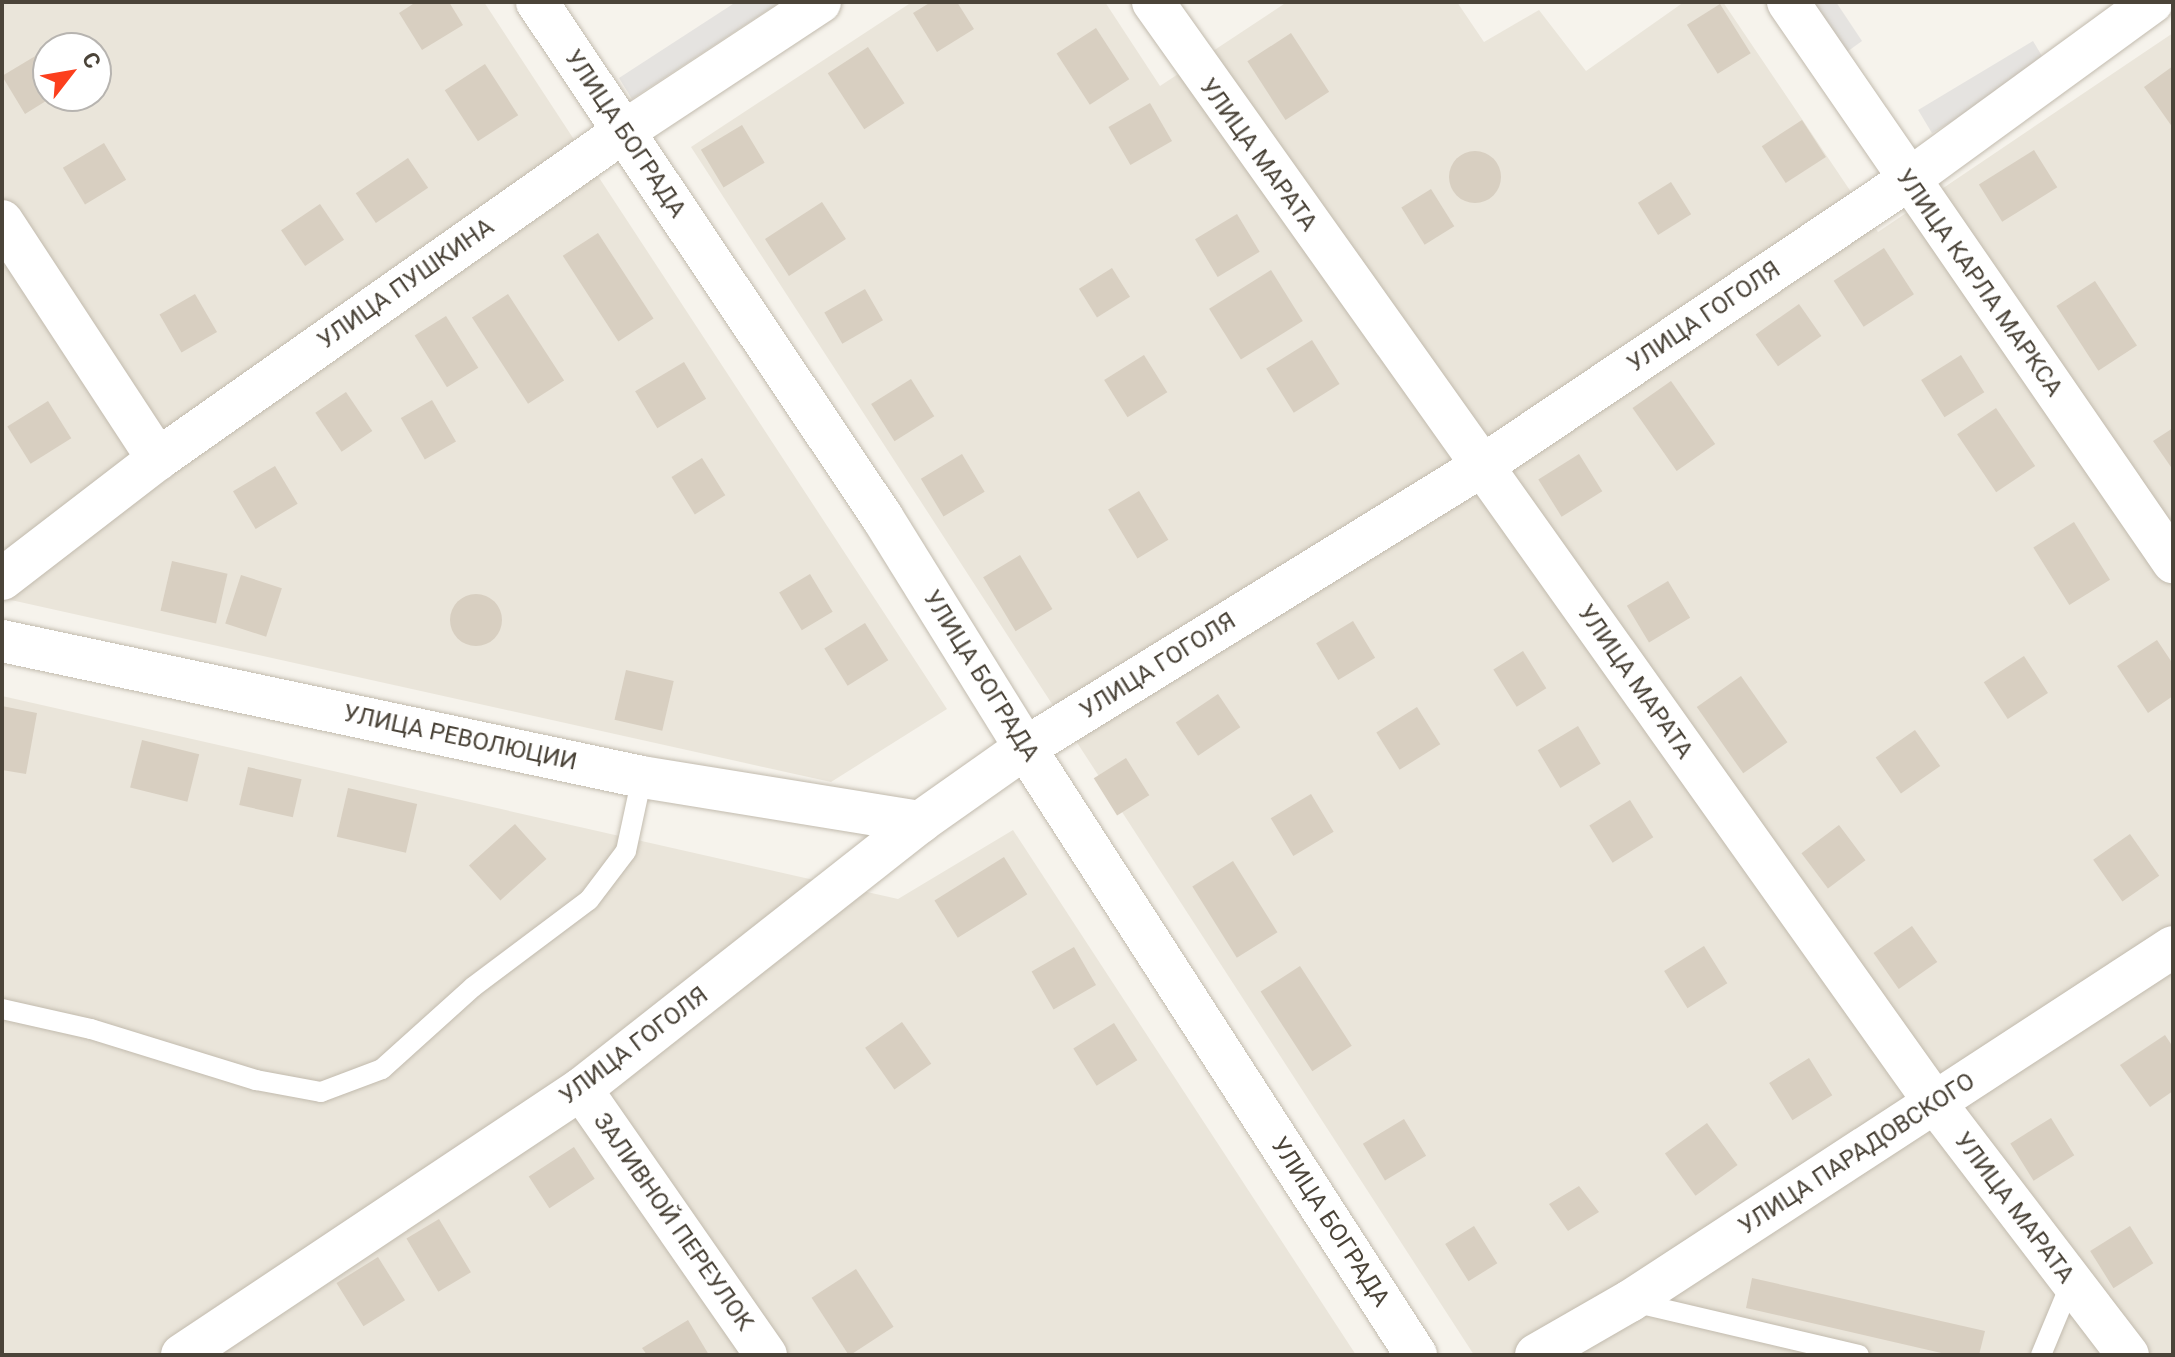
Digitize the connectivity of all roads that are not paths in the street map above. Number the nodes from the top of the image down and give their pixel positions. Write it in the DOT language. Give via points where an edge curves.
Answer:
graph roads {
  1 [pos="537,2"];
  2 [pos="820,2"];
  3 [pos="1153,2"];
  4 [pos="1788,2"];
  5 [pos="2152,2"];
  6 [pos="623,132"];
  7 [pos="1908,180"];
  8 [pos="2,221"];
  9 [pos="158,459"];
  10 [pos="1482,466"];
  11 [pos="2173,562"];
  12 [pos="2,579"];
  13 [pos="2,641"];
  14 [pos="1025,748"];
  15 [pos="642,777"];
  16 [pos="920,822"];
  17 [pos="2173,947"];
  18 [pos="2,1009"];
  19 [pos="581,1089"];
  20 [pos="1936,1104"];
  21 [pos="2071,1283"];
  22 [pos="1630,1301"];
  23 [pos="182,1355"];
  24 [pos="766,1355"];
  25 [pos="1416,1355"];
  26 [pos="1536,1355"];
  27 [pos="1859,1355"];
  28 [pos="2041,1355"];
  29 [pos="2128,1355"];
  1 -- 6 [label="street, УЛИЦА БОГРАДА"];
  2 -- 6 [label="street, УЛИЦА ПУШКИНА"];
  3 -- 10 [label="street, УЛИЦА МАРАТА"];
  4 -- 7 [label="street, УЛИЦА КАРЛА МАРКСА"];
  5 -- 7 [label="street, УЛИЦА ГОГОЛЯ"];
  6 -- 9 [label="street, УЛИЦА ПУШКИНА"];
  6 -- 14 [label="street, УЛИЦА БОГРАДА" via="882,517"];
  7 -- 10 [label="street, УЛИЦА ГОГОЛЯ"];
  7 -- 11 [label="street, УЛИЦА КАРЛА МАРКСА"];
  8 -- 9 [label="street"];
  9 -- 12 [label="street, УЛИЦА ПУШКИНА"];
  10 -- 14 [label="street, УЛИЦА ГОГОЛЯ"];
  10 -- 20 [label="street, УЛИЦА МАРАТА"];
  13 -- 15 [label="street, УЛИЦА РЕВОЛЮЦИИ"];
  14 -- 16 [label="street, УЛИЦА ГОГОЛЯ"];
  14 -- 25 [label="street, УЛИЦА БОГРАДА"];
  15 -- 16 [label="street, УЛИЦА РЕВОЛЮЦИИ"];
  15 -- 18 [label="lane" via="626,851 589,900 473,987 382,1069 321,1092 256,1080 91,1029"];
  16 -- 19 [label="street, УЛИЦА ГОГОЛЯ"];
  17 -- 20 [label="street, УЛИЦА ПАРАДОВСКОГО"];
  19 -- 23 [label="street, УЛИЦА ГОГОЛЯ"];
  19 -- 24 [label="street, ЗАЛИВНОЙ ПЕРЕУЛОК"];
  20 -- 21 [label="street, УЛИЦА МАРАТА"];
  20 -- 22 [label="street, УЛИЦА ПАРАДОВСКОГО"];
  21 -- 28 [label="lane"];
  21 -- 29 [label="street, УЛИЦА МАРАТА"];
  22 -- 26 [label="street, УЛИЦА ПАРАДОВСКОГО"];
  22 -- 27 [label="lane"];
}
